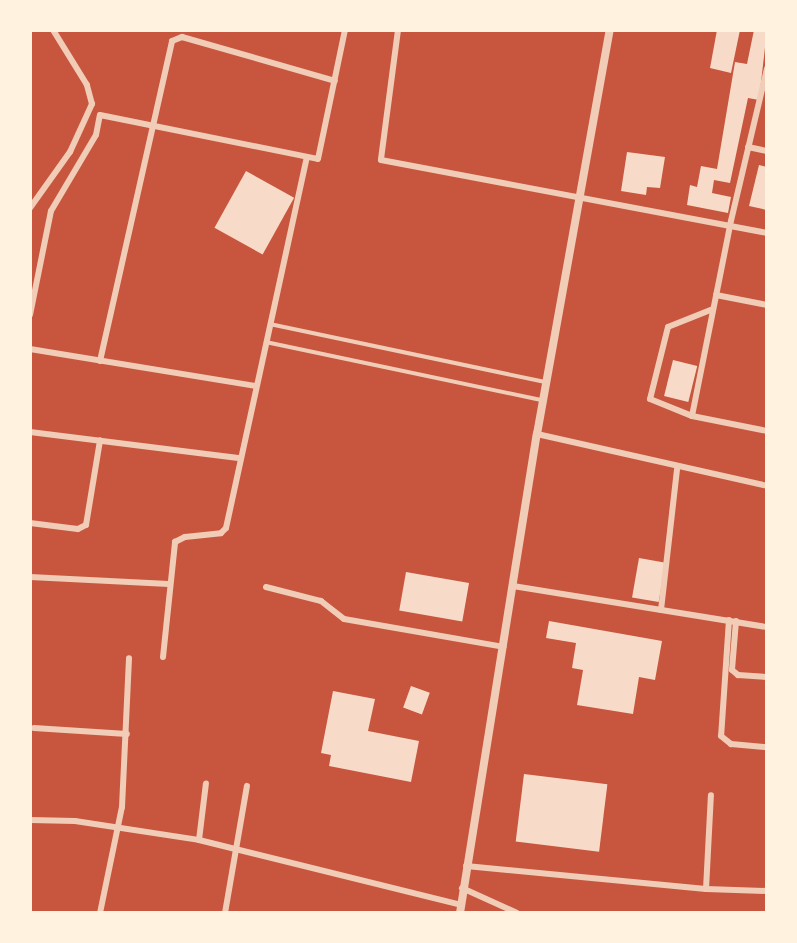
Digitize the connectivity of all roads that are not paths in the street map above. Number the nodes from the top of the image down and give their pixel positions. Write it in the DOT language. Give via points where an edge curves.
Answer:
graph roads {
  1 [pos="53,30"];
  2 [pos="345,30"];
  3 [pos="398,30"];
  4 [pos="610,30"];
  5 [pos="767,68"];
  6 [pos="335,81"];
  7 [pos="150,124"];
  8 [pos="748,148"];
  9 [pos="767,151"];
  10 [pos="306,160"];
  11 [pos="581,196"];
  12 [pos="30,208"];
  13 [pos="730,225"];
  14 [pos="767,233"];
  15 [pos="716,295"];
  16 [pos="767,305"];
  17 [pos="713,309"];
  18 [pos="30,314"];
  19 [pos="270,324"];
  20 [pos="266,342"];
  21 [pos="30,349"];
  22 [pos="100,360"];
  23 [pos="547,382"];
  24 [pos="255,386"];
  25 [pos="544,401"];
  26 [pos="692,416"];
  27 [pos="767,431"];
  28 [pos="30,432"];
  29 [pos="537,435"];
  30 [pos="100,440"];
  31 [pos="240,458"];
  32 [pos="677,469"];
  33 [pos="767,486"];
  34 [pos="30,523"];
  35 [pos="30,578"];
  36 [pos="169,584"];
  37 [pos="513,586"];
  38 [pos="266,587"];
  39 [pos="661,610"];
  40 [pos="732,620"];
  41 [pos="767,627"];
  42 [pos="503,647"];
  43 [pos="163,657"];
  44 [pos="129,658"];
  45 [pos="767,677"];
  46 [pos="34,727"];
  47 [pos="127,734"];
  48 [pos="767,747"];
  49 [pos="206,783"];
  50 [pos="247,786"];
  51 [pos="710,795"];
  52 [pos="30,820"];
  53 [pos="117,828"];
  54 [pos="199,841"];
  55 [pos="237,849"];
  56 [pos="466,866"];
  57 [pos="462,888"];
  58 [pos="706,889"];
  59 [pos="767,891"];
  60 [pos="460,909"];
  61 [pos="100,913"];
  62 [pos="225,913"];
  63 [pos="517,913"];
  1 -- 12 [label="street" via="87,85 92,104 70,152"];
  2 -- 6 [label="street"];
  3 -- 11 [label="street" via="381,160"];
  4 -- 11 [label="street"];
  5 -- 8 [label="street"];
  6 -- 7 [label="street" via="178,37 168,47"];
  6 -- 10 [label="street" via="321,157"];
  7 -- 10 [label="street"];
  7 -- 18 [label="street" via="100,116 96,135 51,211"];
  7 -- 22 [label="street"];
  8 -- 9 [label="street"];
  8 -- 13 [label="street"];
  10 -- 19 [label="street"];
  11 -- 13 [label="street"];
  11 -- 23 [label="street"];
  13 -- 14 [label="street"];
  13 -- 15 [label="street"];
  15 -- 16 [label="street"];
  15 -- 17 [label="street"];
  17 -- 26 [label="street"];
  17 -- 26 [label="street" via="668,327 649,391 652,401"];
  19 -- 20 [label="street"];
  19 -- 23 [label="lane"];
  20 -- 24 [label="street"];
  20 -- 25 [label="lane"];
  21 -- 22 [label="street"];
  22 -- 24 [label="street"];
  23 -- 25 [label="street"];
  24 -- 31 [label="street"];
  25 -- 29 [label="street"];
  26 -- 27 [label="street"];
  28 -- 30 [label="street"];
  29 -- 32 [label="street"];
  29 -- 37 [label="street"];
  30 -- 31 [label="street"];
  30 -- 34 [label="street" via="89,522 79,529"];
  31 -- 36 [label="street" via="226,528 221,533 178,538"];
  32 -- 33 [label="street"];
  32 -- 39 [label="street"];
  35 -- 36 [label="street"];
  36 -- 43 [label="street"];
  37 -- 39 [label="street"];
  37 -- 42 [label="street"];
  38 -- 42 [label="street" via="321,601 344,619"];
  39 -- 40 [label="street"];
  40 -- 41 [label="street"];
  40 -- 45 [label="street" via="732,670 738,675"];
  40 -- 48 [label="street" via="720,736 731,744"];
  42 -- 56 [label="street"];
  44 -- 47 [label="street"];
  46 -- 47 [label="street"];
  47 -- 53 [label="street"];
  49 -- 54 [label="street"];
  50 -- 55 [label="street"];
  51 -- 58 [label="street"];
  52 -- 53 [label="street"];
  53 -- 54 [label="street"];
  53 -- 61 [label="street"];
  54 -- 55 [label="street"];
  55 -- 60 [label="street"];
  55 -- 62 [label="street"];
  56 -- 57 [label="street"];
  56 -- 58 [label="street"];
  57 -- 60 [label="street"];
  57 -- 63 [label="street"];
  58 -- 59 [label="street"];
}
